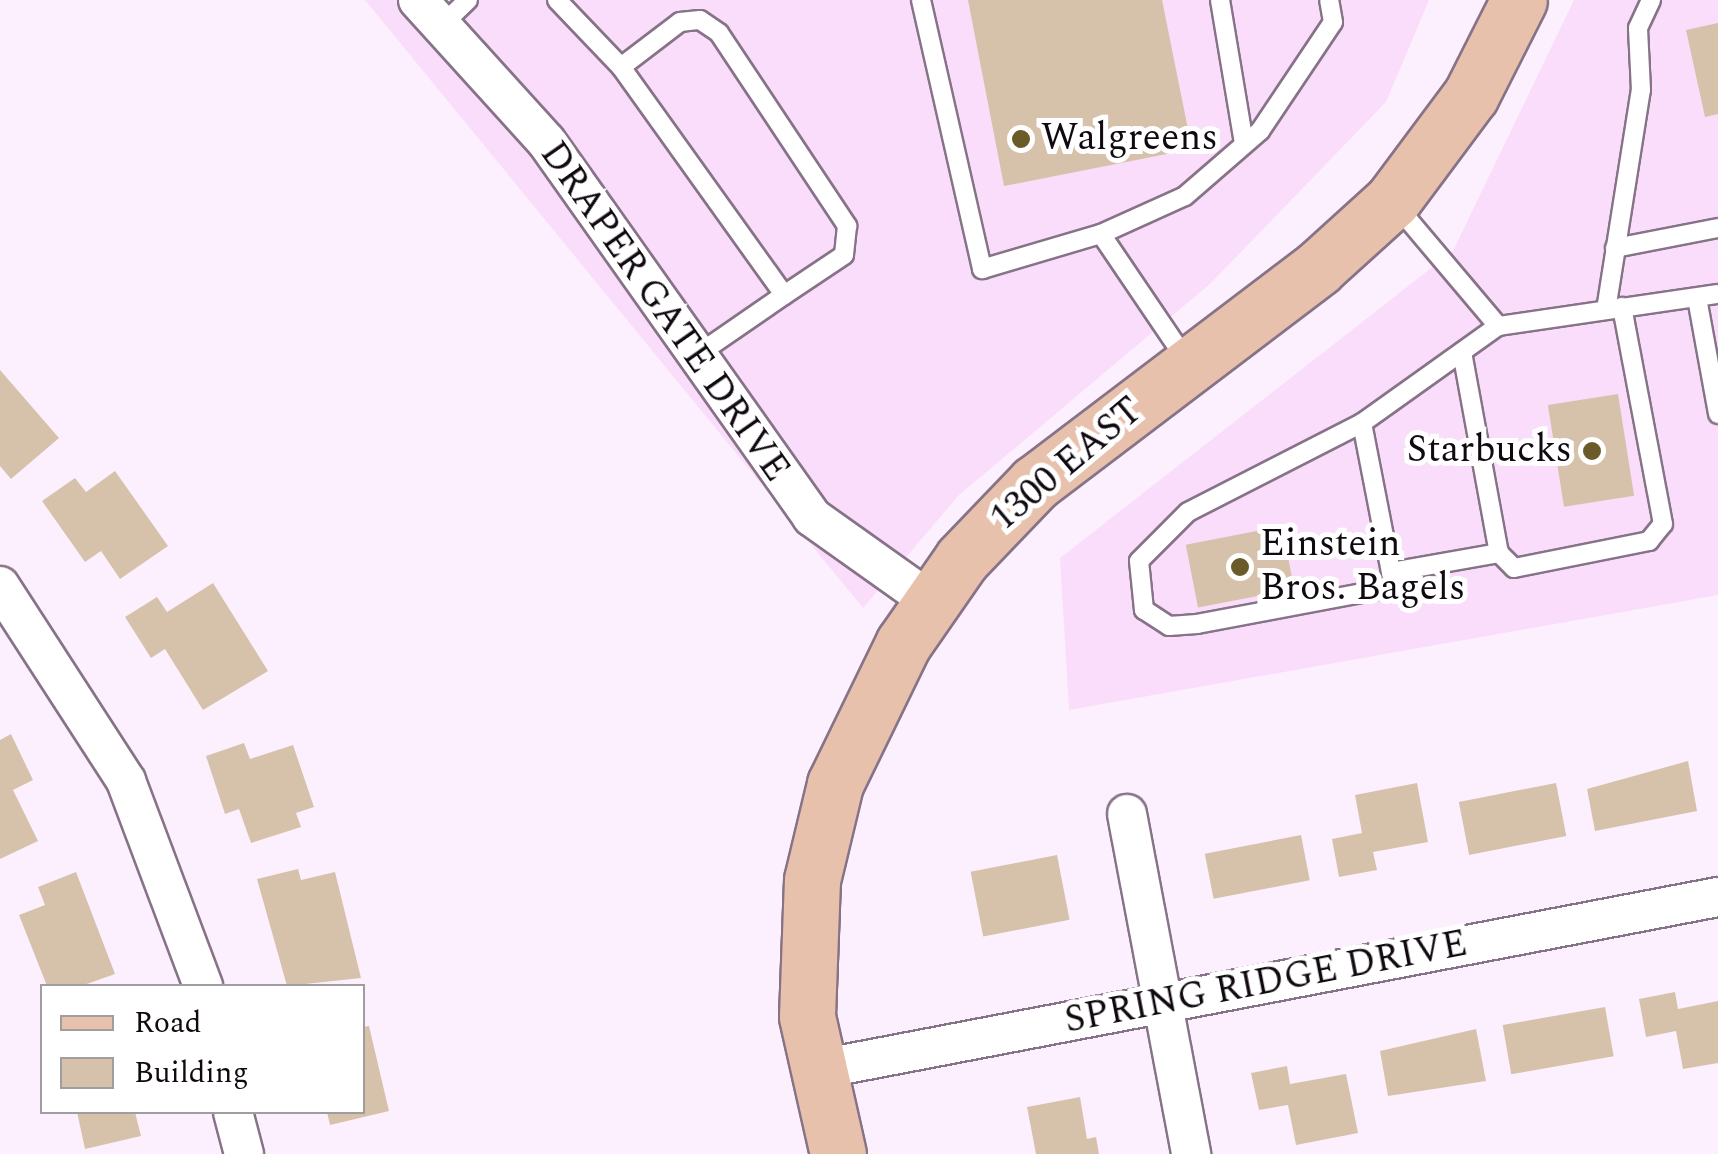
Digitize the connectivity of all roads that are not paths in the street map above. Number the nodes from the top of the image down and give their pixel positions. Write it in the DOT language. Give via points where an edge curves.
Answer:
graph roads {
  1 [pos="558,0"];
  2 [pos="1220,0"];
  3 [pos="1329,0"];
  4 [pos="1519,0"];
  5 [pos="1651,0"];
  6 [pos="443,8"];
  7 [pos="924,9"];
  8 [pos="621,68"];
  9 [pos="1244,144"];
  10 [pos="1392,200"];
  11 [pos="1718,228"];
  12 [pos="1101,234"];
  13 [pos="1615,248"];
  14 [pos="1718,294"];
  15 [pos="784,295"];
  16 [pos="1697,298"];
  17 [pos="1614,308"];
  18 [pos="1498,326"];
  19 [pos="1462,352"];
  20 [pos="694,357"];
  21 [pos="1190,365"];
  22 [pos="1715,383"];
  23 [pos="1718,414"];
  24 [pos="1362,423"];
  25 [pos="1499,553"];
  26 [pos="1391,572"];
  27 [pos="0,586"];
  28 [pos="930,602"];
  29 [pos="1128,814"];
  30 [pos="1718,897"];
  31 [pos="202,984"];
  32 [pos="1162,1002"];
  33 [pos="815,1070"];
  34 [pos="234,1114"];
  35 [pos="244,1154"];
  36 [pos="838,1154"];
  37 [pos="1191,1154"];
  1 -- 8 [label="lane"];
  2 -- 9 [label="lane"];
  3 -- 9 [label="lane" via="1333,22"];
  4 -- 10 [label="main road, 1300 EAST" via="1471,95"];
  5 -- 13 [label="lane" via="1638,28 1640,59"];
  6 -- 20 [label="street, DRAPER GATE DRIVE" via="546,141"];
  7 -- 12 [label="lane" via="982,270"];
  8 -- 15 [label="lane"];
  8 -- 15 [label="lane" via="680,22 700,20 718,33 847,226 844,255"];
  9 -- 12 [label="lane" via="1185,196"];
  10 -- 18 [label="lane"];
  10 -- 21 [label="main road, 1300 EAST"];
  11 -- 13 [label="lane"];
  12 -- 21 [label="lane"];
  13 -- 17 [label="lane"];
  14 -- 16 [label="lane"];
  15 -- 20 [label="lane"];
  16 -- 17 [label="lane"];
  16 -- 22 [label="lane"];
  17 -- 18 [label="lane"];
  17 -- 25 [label="lane" via="1664,524 1650,541 1514,568"];
  18 -- 19 [label="lane"];
  19 -- 24 [label="lane"];
  19 -- 25 [label="lane"];
  20 -- 28 [label="street, DRAPER GATE DRIVE" via="812,518"];
  21 -- 28 [label="main road, 1300 EAST" via="1035,483"];
  22 -- 23 [label="lane"];
  24 -- 26 [label="lane"];
  24 -- 26 [label="lane" via="1188,512 1139,561 1138,598 1169,626 1197,624 1394,587"];
  25 -- 26 [label="lane"];
  27 -- 31 [label="street" via="126,781"];
  28 -- 33 [label="main road, 1300 EAST" via="854,736 820,835 804,970"];
  29 -- 32 [label="street"];
  30 -- 32 [label="street, SPRING RIDGE DRIVE"];
  32 -- 33 [label="street, SPRING RIDGE DRIVE"];
  32 -- 37 [label="street"];
  33 -- 36 [label="main road, 1300 EAST"];
  34 -- 35 [label="street"];
}
